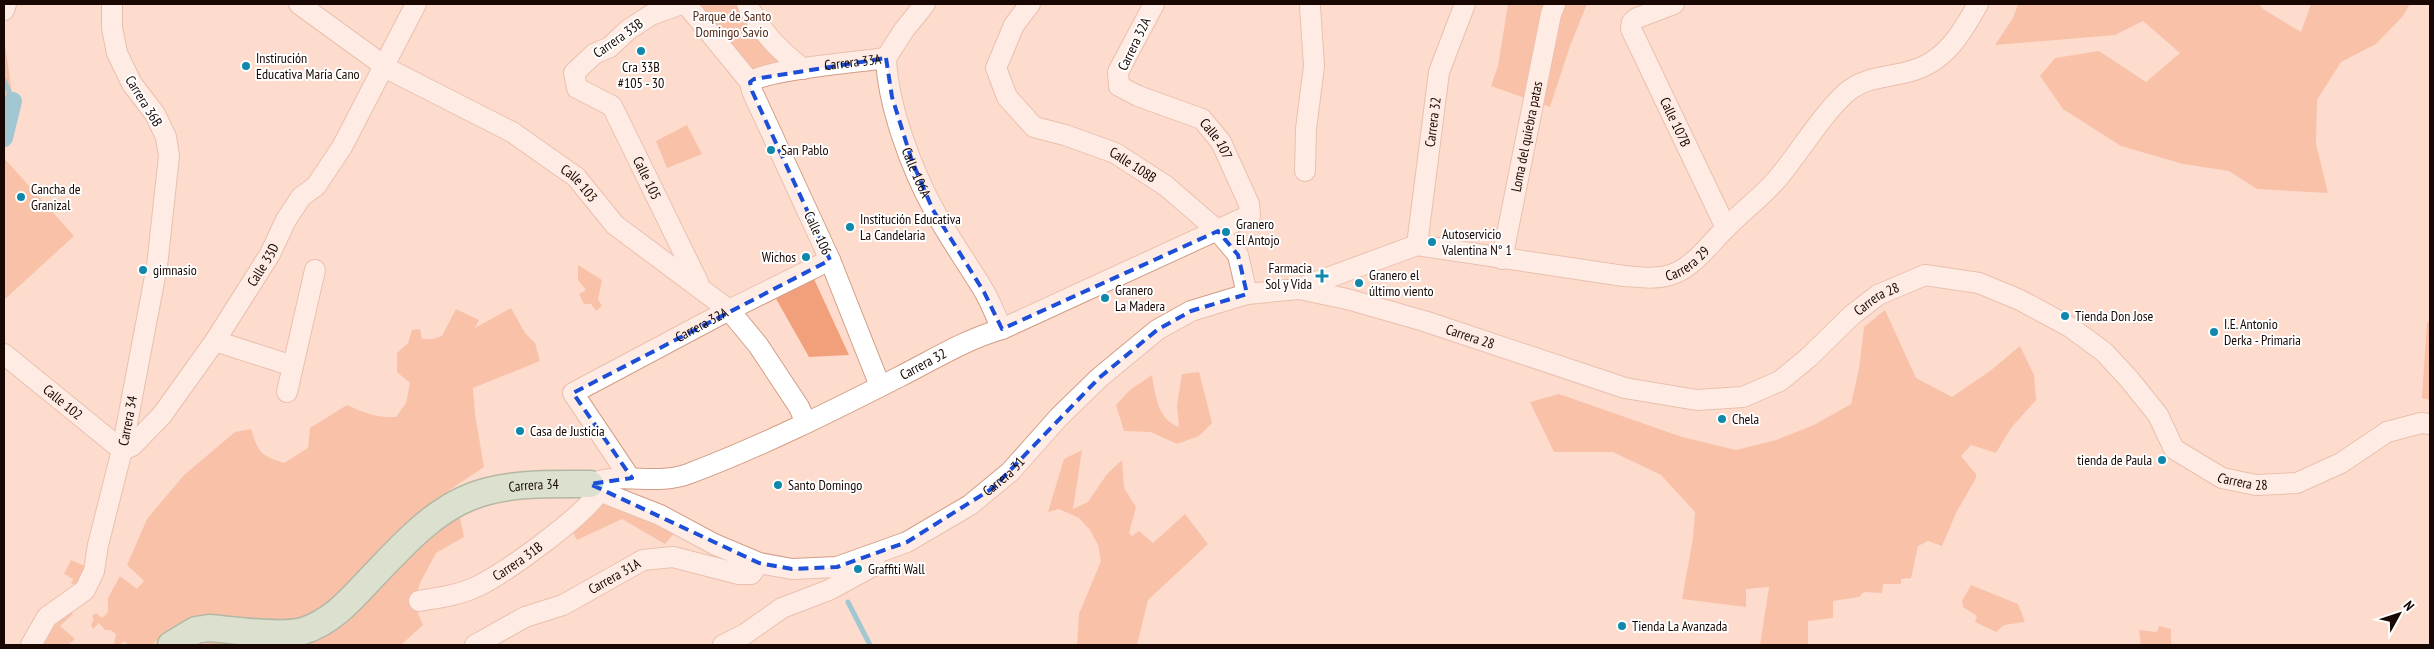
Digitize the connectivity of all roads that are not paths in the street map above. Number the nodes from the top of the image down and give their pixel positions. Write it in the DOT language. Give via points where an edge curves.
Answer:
graph roads {
  1 [pos="6,4"];
  2 [pos="112,4"];
  3 [pos="299,4"];
  4 [pos="416,4"];
  5 [pos="681,4"];
  6 [pos="686,4"];
  7 [pos="747,4"];
  8 [pos="925,4"];
  9 [pos="1030,4"];
  10 [pos="1154,4"];
  11 [pos="1465,4"];
  12 [pos="1674,4"];
  13 [pos="1978,4"];
  14 [pos="1308,5"];
  15 [pos="1557,7"];
  16 [pos="4,10"];
  17 [pos="886,58"];
  18 [pos="384,66"];
  19 [pos="803,69"];
  20 [pos="752,81"];
  21 [pos="1119,86"];
  22 [pos="576,88"];
  23 [pos="168,169"];
  24 [pos="1305,171"];
  25 [pos="1250,216"];
  26 [pos="1726,228"];
  27 [pos="1218,232"];
  28 [pos="1417,246"];
  29 [pos="1502,259"];
  30 [pos="830,260"];
  31 [pos="315,270"];
  32 [pos="700,286"];
  33 [pos="1300,289"];
  34 [pos="1274,291"];
  35 [pos="1247,294"];
  36 [pos="729,310"];
  37 [pos="1002,329"];
  38 [pos="215,341"];
  39 [pos="4,354"];
  40 [pos="293,366"];
  41 [pos="880,386"];
  42 [pos="287,392"];
  43 [pos="806,423"];
  44 [pos="2430,424"];
  45 [pos="122,450"];
  46 [pos="630,478"];
  47 [pos="595,487"];
  48 [pos="873,554"];
  49 [pos="759,563"];
  50 [pos="418,601"];
  51 [pos="31,645"];
  52 [pos="171,645"];
  53 [pos="475,645"];
  54 [pos="723,645"];
  1 -- 16 [label="street"];
  2 -- 23 [label="street, Carrera 36B" via="112,28 118,53 132,84 155,114 166,137"];
  3 -- 18 [label="street, Calle 103"];
  4 -- 18 [label="street"];
  5 -- 22 [label="street, Carrera 33B" via="651,15 610,47 594,54 574,73"];
  6 -- 20 [label="street, Calle 106"];
  7 -- 19 [label="street" via="757,24 775,47"];
  8 -- 17 [label="street, Carrera 33A"];
  9 -- 27 [label="street, Calle 108B" via="1014,25 996,68 1007,97 1034,127 1115,154 1166,186"];
  10 -- 21 [label="street, Carrera 32A" via="1118,72"];
  11 -- 28 [label="street, Carrera 32" via="1439,72"];
  12 -- 26 [label="street, Calle 107B" via="1637,18 1631,29"];
  13 -- 26 [label="street, Carrera 29" via="1958,39 1928,64 1911,71 1866,80 1848,92 1777,178"];
  14 -- 24 [label="street" via="1314,66 1306,129"];
  15 -- 29 [label="street, Loma del quiebra patas"];
  17 -- 19 [label="street, Carrera 33A"];
  17 -- 37 [label="street, Calle 106A" via="894,104 933,210 984,292"];
  18 -- 32 [label="street, Calle 103" via="512,132 576,177 615,225"];
  18 -- 38 [label="street, Calle 33D" via="342,147 316,186 302,197 286,220 270,254"];
  19 -- 20 [label="street, Carrera 33A"];
  20 -- 30 [label="street, Calle 106"];
  21 -- 25 [label="street, Calle 107" via="1202,120 1221,142 1249,204"];
  22 -- 32 [label="street, Calle 105" via="612,106"];
  23 -- 45 [label="street, Carrera 34" via="157,266"];
  25 -- 27 [label="street, Carrera 32"];
  26 -- 29 [label="street, Carrera 29" via="1693,262 1673,274 1649,278"];
  27 -- 35 [label="street, Calle 108B" via="1238,256"];
  27 -- 37 [label="street, Carrera 32"];
  28 -- 29 [label="street, Carrera 29"];
  28 -- 33 [label="street, Carrera 29"];
  30 -- 36 [label="street, Carrera 32A"];
  30 -- 41 [label="street, Calle 106"];
  31 -- 40 [label="street"];
  32 -- 36 [label="street, Calle 103"];
  33 -- 34 [label="street, Carrera 28"];
  33 -- 44 [label="street, Carrera 28" via="1424,321 1625,388 1697,400 1743,397 1780,381 1852,314 1878,295 1925,275 1979,283 2020,300 2070,327 2104,352 2129,378 2158,415 2174,449 2222,478 2256,485 2297,483 2341,463 2387,432 2421,423"];
  34 -- 35 [label="street, Carrera 31"];
  35 -- 48 [label="street, Carrera 31" via="1191,312 1157,330 1099,378 1010,472 970,505 907,542"];
  36 -- 43 [label="street, Calle 103" via="758,345"];
  36 -- 46 [label="street, Carrera 32A" via="573,393"];
  37 -- 41 [label="street, Carrera 32" via="970,340"];
  38 -- 40 [label="street"];
  38 -- 45 [label="street, Calle 33D" via="162,415 132,446"];
  39 -- 45 [label="street, Calle 102"];
  40 -- 42 [label="street"];
  41 -- 43 [label="street, Carrera 32"];
  43 -- 46 [label="street, Carrera 32" via="686,475 657,480"];
  45 -- 51 [label="street, Carrera 34" via="94,572 85,590 47,616"];
  46 -- 47 [label="street, Carrera 32" via="597,481"];
  47 -- 49 [label="street"];
  47 -- 50 [label="street, Carrera 31B" via="581,512 517,561 478,586"];
  47 -- 52 [label="main road, Carrera 34" via="553,484 491,490 452,505 405,543 336,615 303,631 209,628 196,630"];
  48 -- 49 [label="street" via="837,567 814,569"];
  48 -- 54 [label="street" via="876,565 830,590 782,608"];
  49 -- 53 [label="street, Carrera 31A" via="751,574 739,574 674,557 643,560 563,605 525,617"];
}
